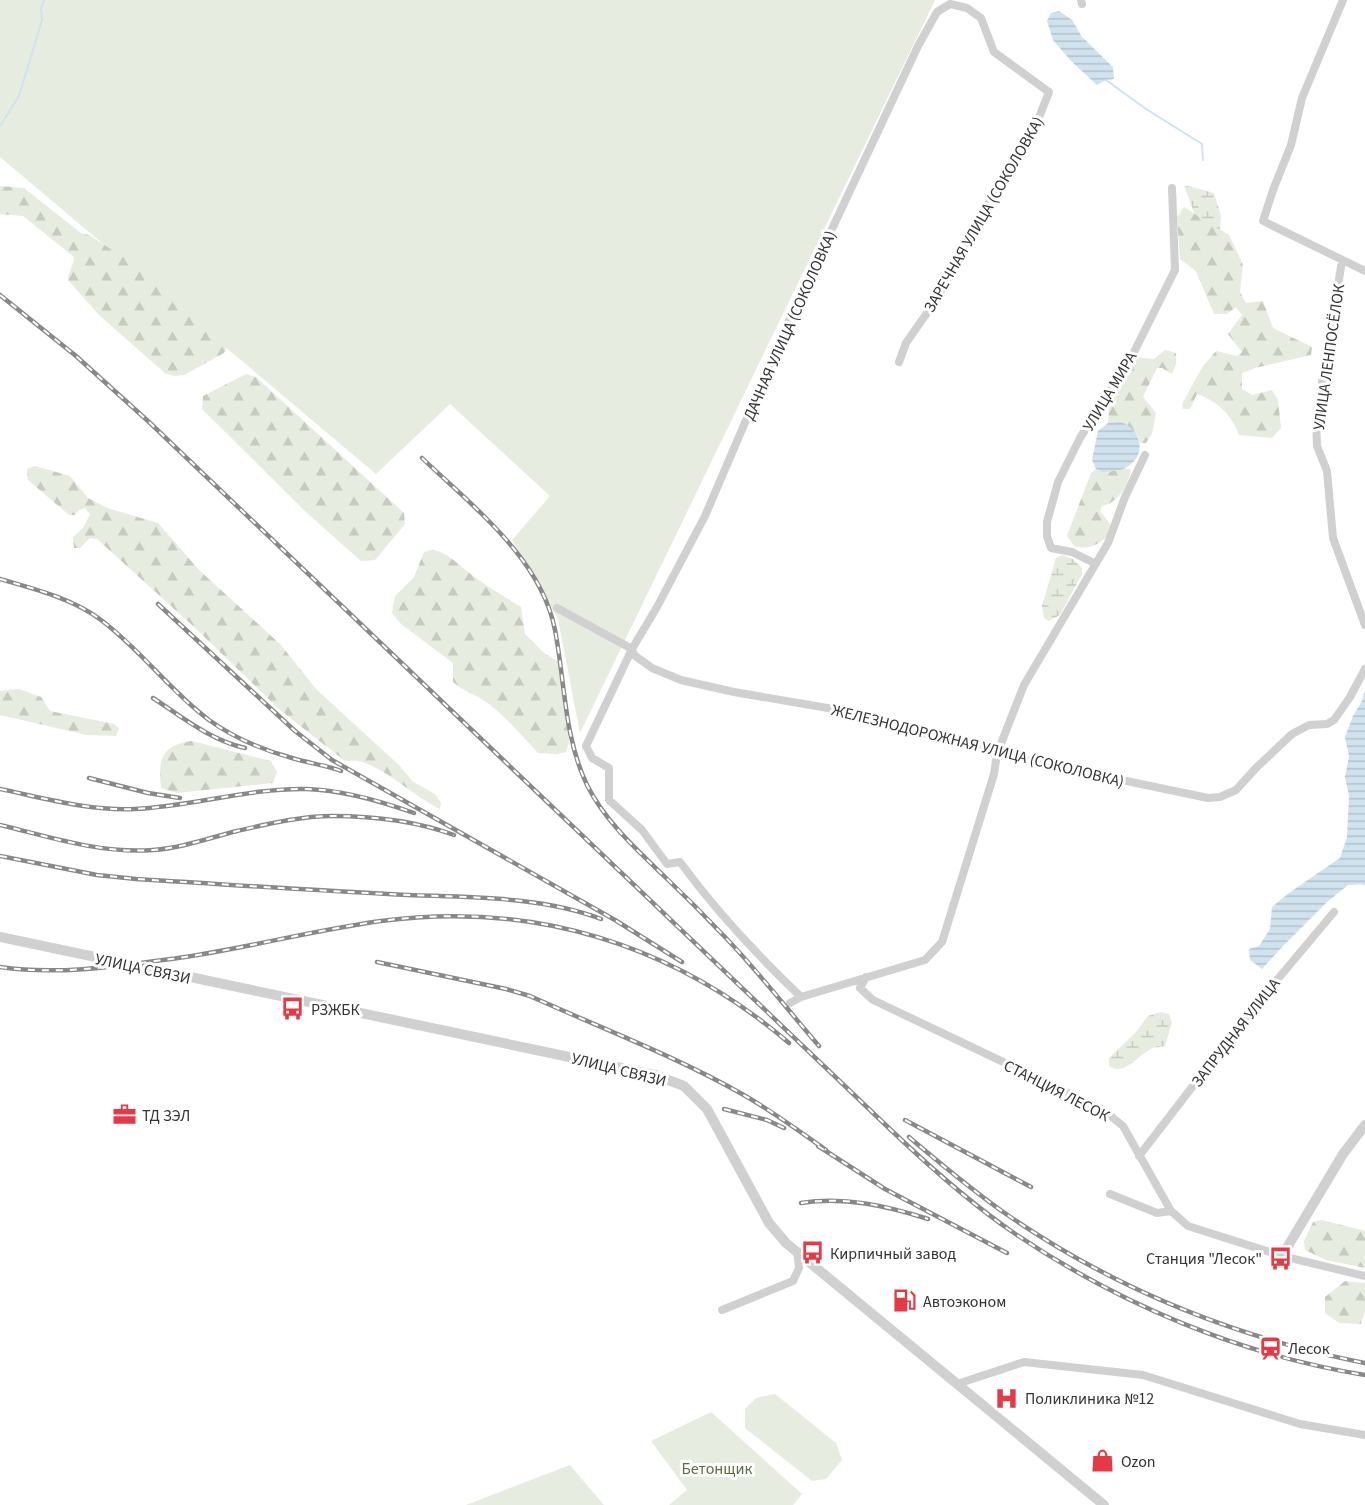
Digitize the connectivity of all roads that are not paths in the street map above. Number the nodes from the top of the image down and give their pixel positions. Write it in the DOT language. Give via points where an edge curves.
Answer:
graph roads {
  1 [pos="1343,0"];
  2 [pos="950,4"];
  3 [pos="1172,188"];
  4 [pos="1342,261"];
  5 [pos="1365,271"];
  6 [pos="899,362"];
  7 [pos="1145,455"];
  8 [pos="1096,564"];
  9 [pos="557,608"];
  10 [pos="1365,625"];
  11 [pos="632,649"];
  12 [pos="1365,669"];
  13 [pos="998,754"];
  14 [pos="1334,912"];
  15 [pos="0,937"];
  16 [pos="866,977"];
  17 [pos="801,997"];
  18 [pos="789,1003"];
  19 [pos="1365,1125"];
  20 [pos="1139,1156"];
  21 [pos="1110,1194"];
  22 [pos="1171,1211"];
  23 [pos="797,1251"];
  24 [pos="1282,1256"];
  25 [pos="1365,1276"];
  26 [pos="722,1310"];
  27 [pos="957,1384"];
  28 [pos="1365,1435"];
  29 [pos="1104,1505"];
  1 -- 4 [label="street" via="1302,98 1291,145 1263,221"];
  2 -- 6 [label="street, ЗАРЕЧНАЯ УЛИЦА (СОКОЛОВКА)" via="967,8 981,18 994,52 1049,92 1036,125 1005,173 936,300 906,343"];
  2 -- 11 [label="street, ДАЧНАЯ УЛИЦА (СОКОЛОВКА)" via="937,12 918,46 785,329 705,516"];
  3 -- 8 [label="street, УЛИЦА МИРА" via="1175,270 1132,356 1080,438 1058,482 1047,522 1051,548 1072,552"];
  4 -- 5 [label="street"];
  4 -- 10 [label="street, УЛИЦА ЛЕНПОСЁЛОК" via="1318,408 1317,446 1327,471 1333,538"];
  7 -- 8 [label="street"];
  8 -- 13 [label="street" via="1024,685"];
  9 -- 11 [label="street, ЖЕЛЕЗНОДОРОЖНАЯ УЛИЦА (СОКОЛОВКА)"];
  11 -- 13 [label="street, ЖЕЛЕЗНОДОРОЖНАЯ УЛИЦА (СОКОЛОВКА)" via="652,668 681,680 851,712"];
  11 -- 17 [label="street, ДАЧНАЯ УЛИЦА (СОКОЛОВКА)" via="586,746 592,758 609,768 609,800 642,830 667,864 680,862 710,902"];
  12 -- 13 [label="street, ЖЕЛЕЗНОДОРОЖНАЯ УЛИЦА (СОКОЛОВКА)" via="1334,720 1309,725 1292,734 1236,790 1220,797 1190,795"];
  13 -- 16 [label="street" via="942,942 924,960"];
  14 -- 20 [label="street, ЗАПРУДНАЯ УЛИЦА" via="1246,1017"];
  15 -- 23 [label="street, УЛИЦА СВЯЗИ" via="655,1075 684,1086 707,1109 769,1223"];
  16 -- 17 [label="street"];
  16 -- 20 [label="street, СТАНЦИЯ ЛЕСОК" via="860,987 873,1000 1102,1109 1123,1126"];
  17 -- 18 [label="street"];
  19 -- 24 [label="street"];
  20 -- 22 [label="street, СТАНЦИЯ ЛЕСОК"];
  21 -- 22 [label="street" via="1157,1213"];
  22 -- 24 [label="street, СТАНЦИЯ ЛЕСОК" via="1188,1226"];
  23 -- 26 [label="street" via="799,1268 793,1281"];
  23 -- 27 [label="street, УЛИЦА СВЯЗИ"];
  24 -- 25 [label="street, СТАНЦИЯ ЛЕСОК"];
  27 -- 28 [label="street" via="1024,1362 1143,1376 1300,1424"];
  27 -- 29 [label="street, УЛИЦА СВЯЗИ"];
}
